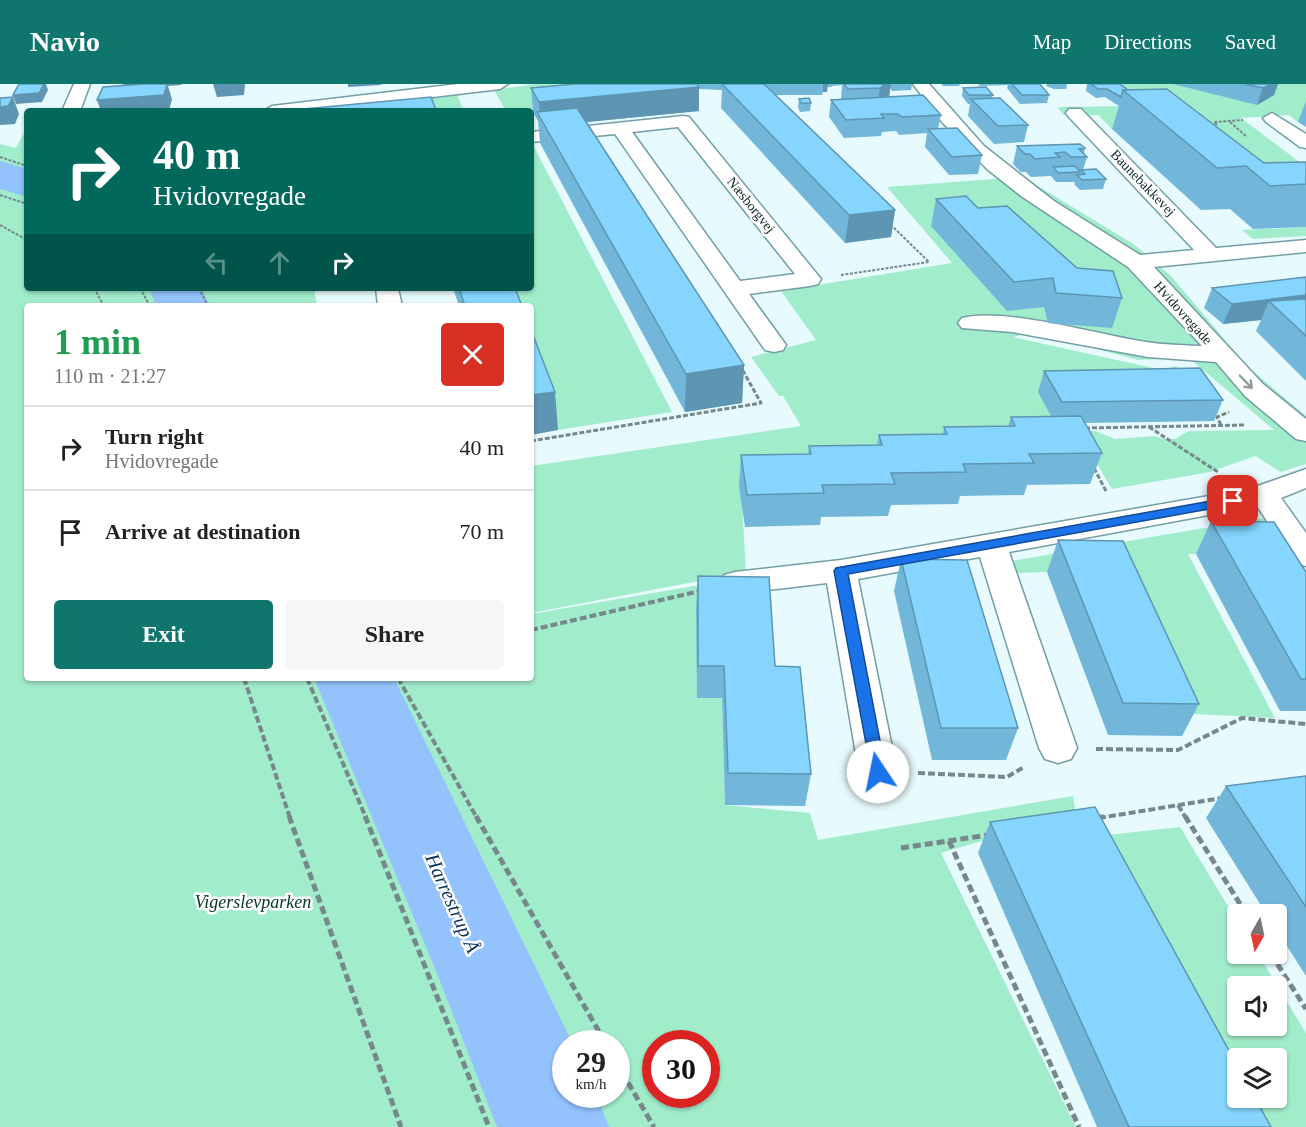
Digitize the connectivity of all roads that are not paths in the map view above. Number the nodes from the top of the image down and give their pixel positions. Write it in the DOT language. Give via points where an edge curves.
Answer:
graph roads {
  1 [pos="82,84"];
  2 [pos="500,84"];
  3 [pos="921,84"];
  4 [pos="477,87"];
  5 [pos="399,90"];
  6 [pos="484,103"];
  7 [pos="72,108"];
  8 [pos="291,108"];
  9 [pos="1075,112"];
  10 [pos="1272,118"];
  11 [pos="620,128"];
  12 [pos="534,137"];
  13 [pos="1306,143"];
  14 [pos="1306,246"];
  15 [pos="1210,254"];
  16 [pos="1136,262"];
  17 [pos="735,289"];
  18 [pos="970,323"];
  19 [pos="774,345"];
  20 [pos="1221,355"];
  21 [pos="1300,428"];
  22 [pos="1306,478"];
  23 [pos="1259,495"];
  24 [pos="992,544"];
  25 [pos="1306,556"];
  26 [pos="841,571"];
  27 [pos="735,583"];
  28 [pos="1058,748"];
  29 [pos="878,772"];
  1 -- 7 [label="street"];
  2 -- 4 [label="street"];
  3 -- 16 [label="street, Hvidovregade" via="941,111 1008,179"];
  4 -- 5 [label="street"];
  4 -- 6 [label="street"];
  5 -- 8 [label="street"];
  9 -- 15 [label="street, Baunebakkevej"];
  10 -- 13 [label="street"];
  11 -- 12 [label="street, Næsborgvej"];
  11 -- 17 [label="street"];
  11 -- 17 [label="street, Næsborgvej" via="682,121 810,279"];
  14 -- 15 [label="street"];
  15 -- 16 [label="street"];
  16 -- 20 [label="street, Hvidovregade"];
  17 -- 19 [label="street"];
  18 -- 20 [label="street" via="1012,325 1148,350"];
  20 -- 21 [label="street, Hvidovregade, one-way" via="1254,390"];
  22 -- 23 [label="street"];
  23 -- 24 [label="street"];
  23 -- 25 [label="street"];
  24 -- 26 [label="street"];
  24 -- 28 [label="street"];
  26 -- 27 [label="street"];
  26 -- 29 [label="street"];
}
